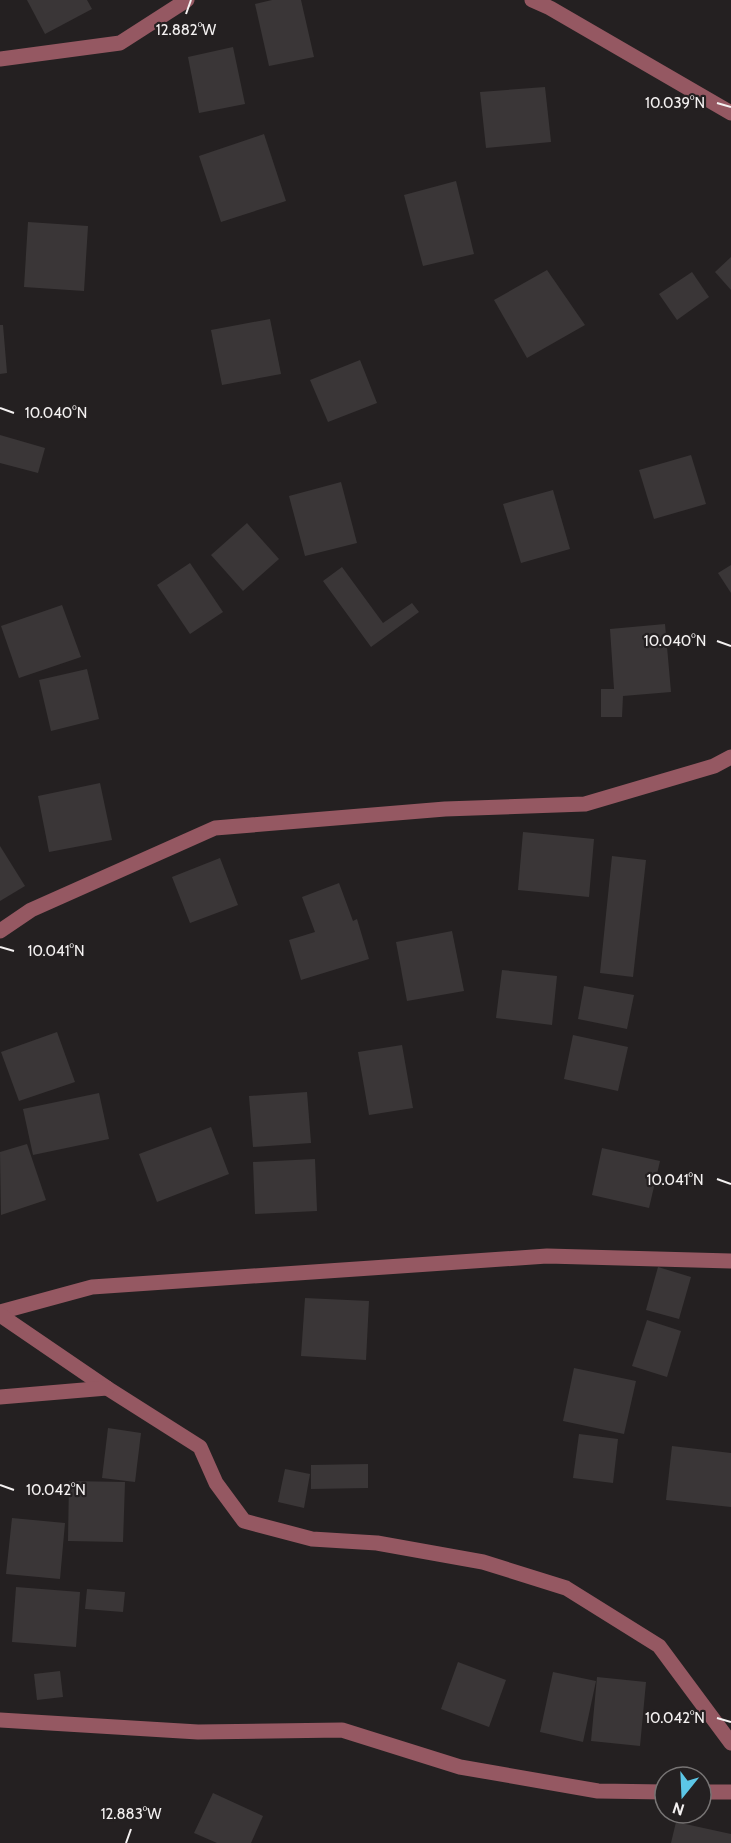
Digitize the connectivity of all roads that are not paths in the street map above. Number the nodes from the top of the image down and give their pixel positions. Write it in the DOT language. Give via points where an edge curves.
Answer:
graph roads {
  1 [pos="187,0"];
  2 [pos="532,0"];
  3 [pos="0,59"];
  4 [pos="731,113"];
  5 [pos="731,757"];
  6 [pos="0,930"];
  7 [pos="731,1260"];
  8 [pos="0,1313"];
  9 [pos="107,1388"];
  10 [pos="0,1397"];
  11 [pos="0,1720"];
  12 [pos="731,1743"];
  13 [pos="653,1792"];
  14 [pos="713,1792"];
  15 [pos="731,1792"];
  1 -- 3 [label="street" via="120,43"];
  2 -- 4 [label="street"];
  5 -- 6 [label="street" via="714,766 585,804 446,809 214,828 32,910"];
  7 -- 8 [label="street" via="547,1256 92,1287"];
  8 -- 9 [label="street"];
  9 -- 10 [label="street"];
  9 -- 12 [label="street" via="200,1447 216,1483 244,1521 312,1539 377,1543 483,1562 566,1588 659,1646"];
  11 -- 13 [label="street" via="198,1732 342,1730 460,1767 598,1791"];
  14 -- 15 [label="street"];
}
